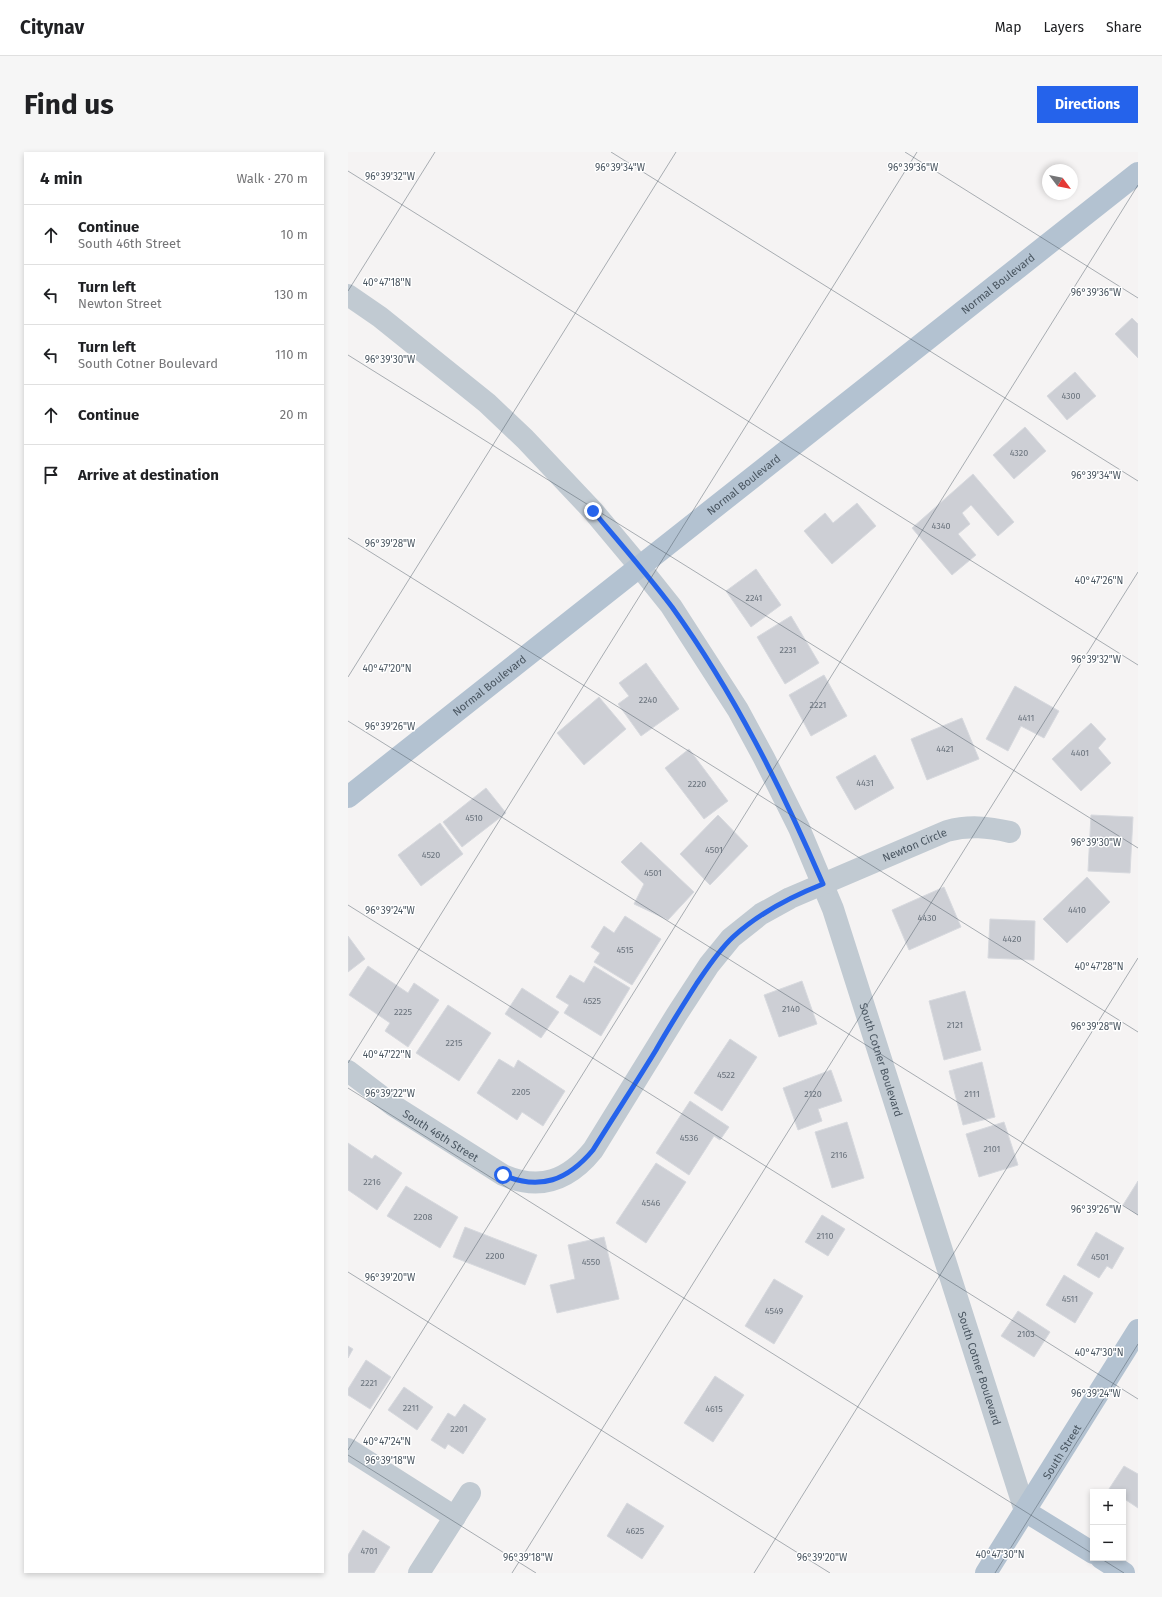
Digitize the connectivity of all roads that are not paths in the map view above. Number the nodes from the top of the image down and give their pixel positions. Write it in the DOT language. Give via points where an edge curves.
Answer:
graph roads {
  1 [pos="1138,172"];
  2 [pos="348,295"];
  3 [pos="639,566"];
  4 [pos="348,797"];
  5 [pos="1010,832"];
  6 [pos="823,884"];
  7 [pos="348,1071"];
  8 [pos="540,1183"];
  9 [pos="1138,1330"];
  10 [pos="348,1449"];
  11 [pos="470,1493"];
  12 [pos="1025,1510"];
  13 [pos="455,1517"];
  14 [pos="1090,1551"];
  15 [pos="1105,1561"];
  16 [pos="419,1573"];
  17 [pos="986,1573"];
  18 [pos="1124,1573"];
  1 -- 3 [label="main road, Normal Boulevard"];
  2 -- 3 [label="street, South Cotner Boulevard" via="380,317 487,403 593,511"];
  3 -- 4 [label="main road, Normal Boulevard"];
  3 -- 6 [label="street, South Cotner Boulevard" via="672,608 738,710 778,785"];
  5 -- 6 [label="street, Newton Circle" via="988,827 947,831"];
  6 -- 8 [label="street, Newton Circle" via="774,906 731,938 709,965 586,1159 569,1173"];
  6 -- 12 [label="street, South Cotner Boulevard" via="847,949"];
  7 -- 8 [label="street, South 46th Street" via="394,1106 489,1167 522,1182"];
  9 -- 12 [label="main road, South Street"];
  10 -- 13 [label="street"];
  11 -- 13 [label="street"];
  12 -- 14 [label="main road"];
  12 -- 17 [label="main road, South Street"];
  13 -- 16 [label="street"];
  15 -- 18 [label="main road"];
}
